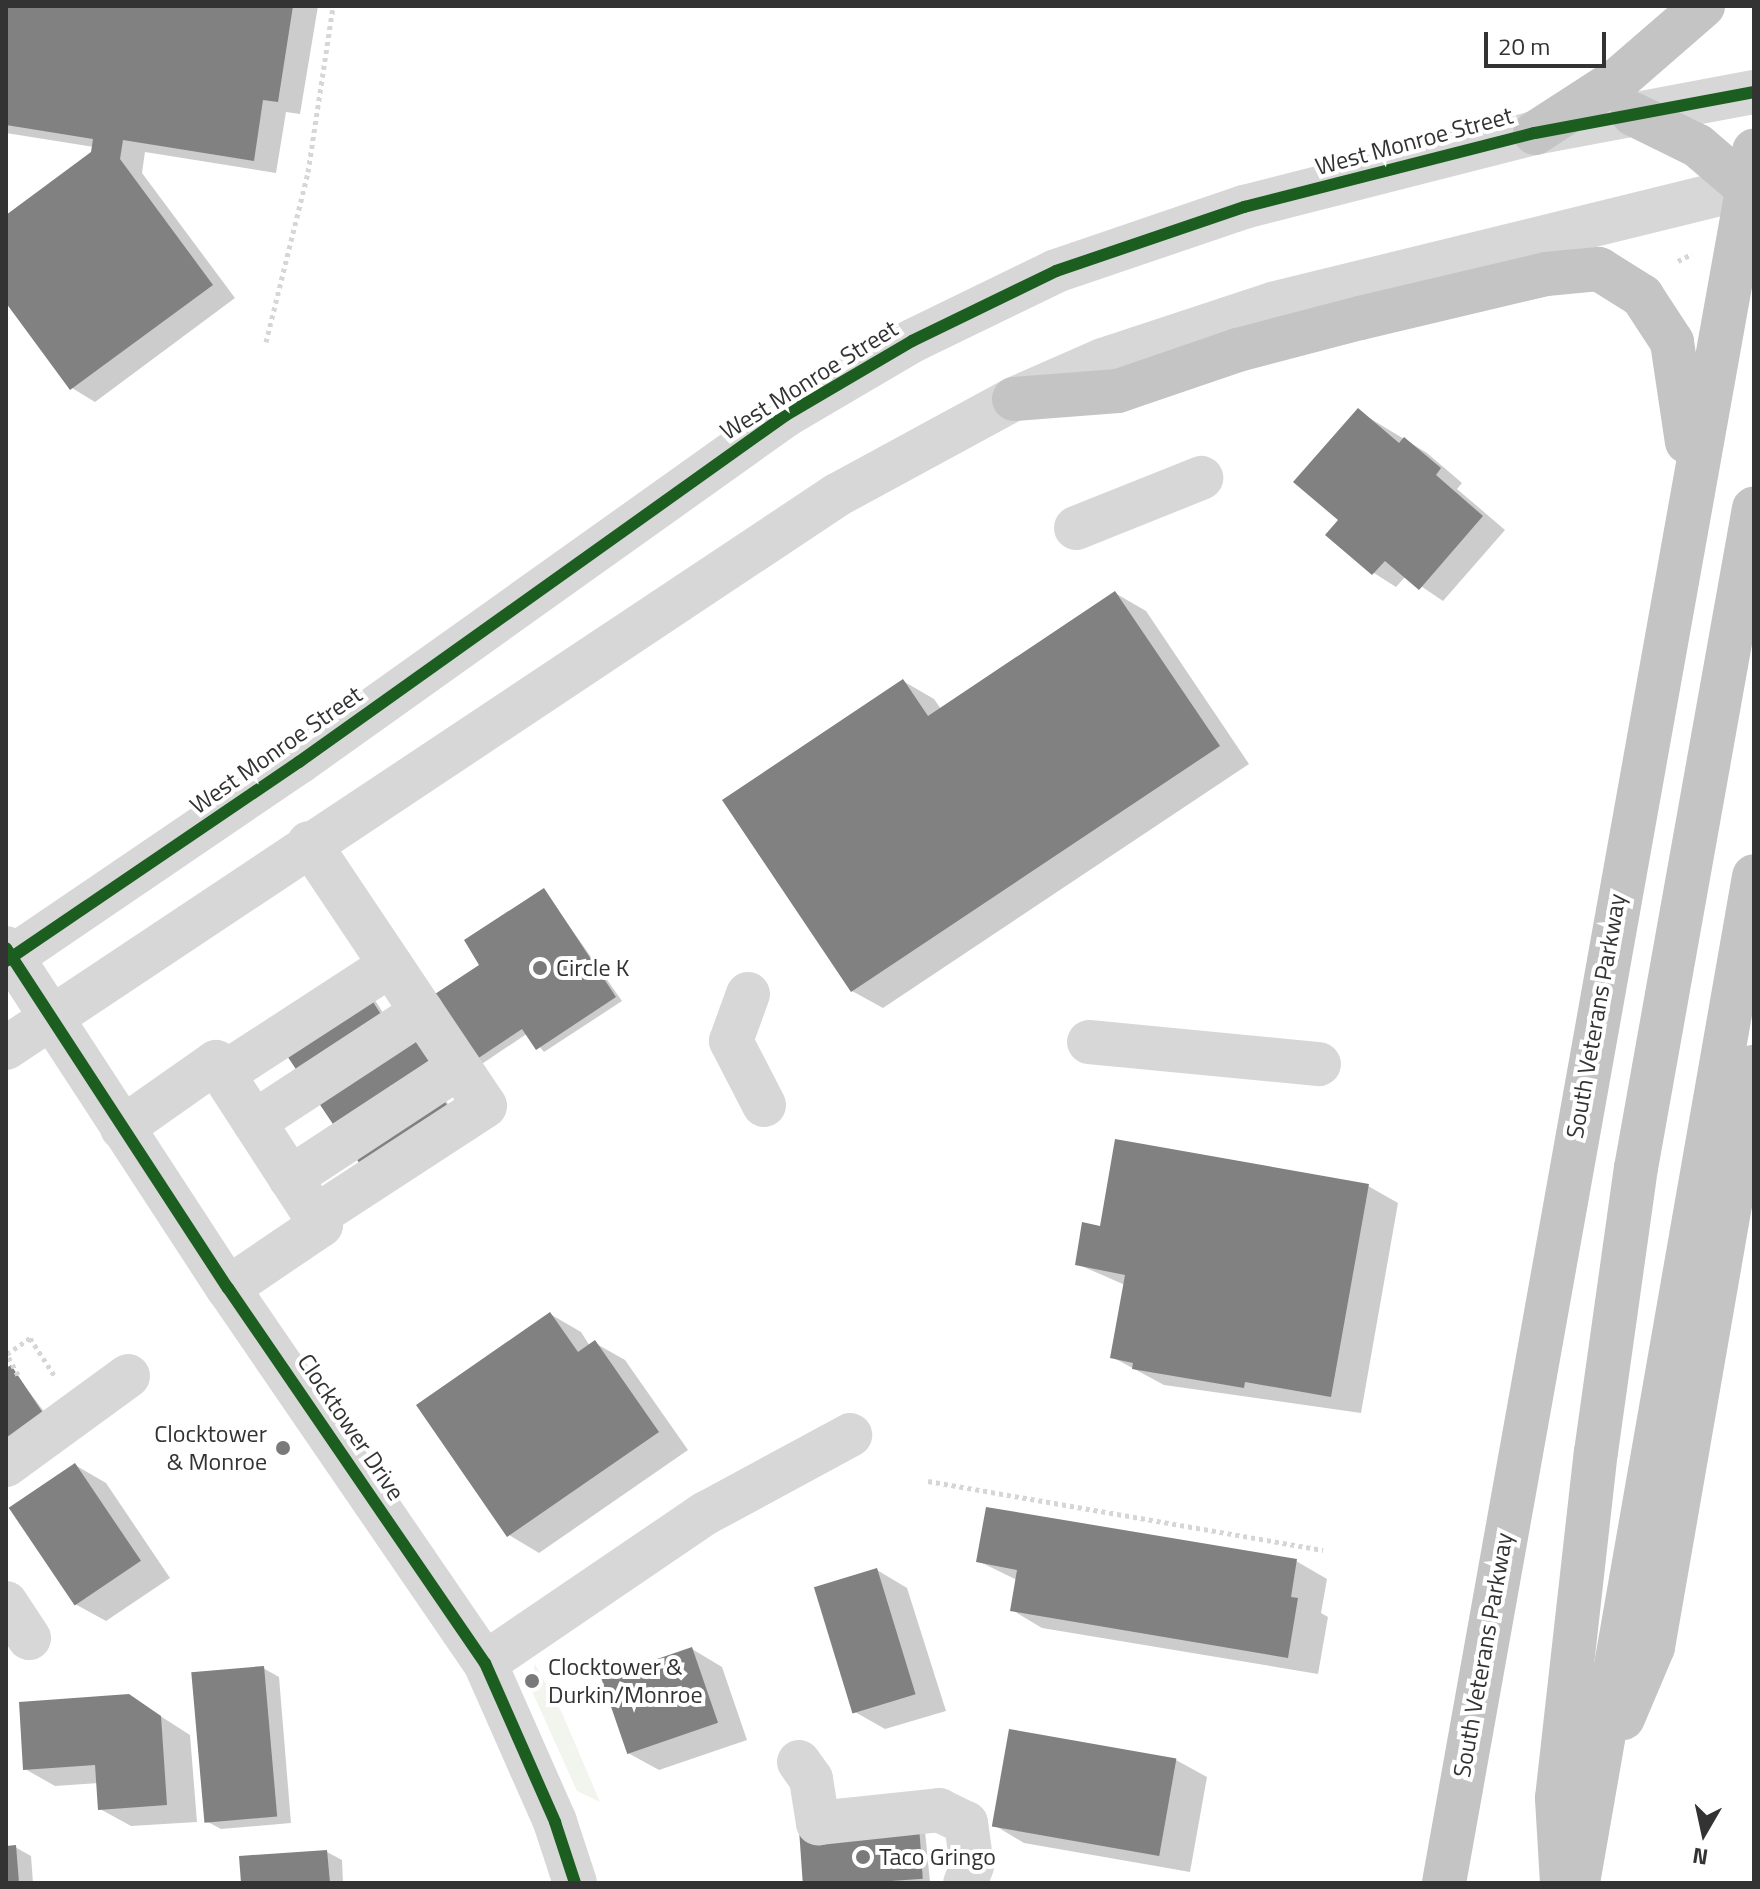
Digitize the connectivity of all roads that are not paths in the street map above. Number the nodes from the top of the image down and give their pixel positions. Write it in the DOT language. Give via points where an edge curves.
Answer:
graph roads {
  1 [pos="1703,6"];
  2 [pos="1754,92"];
  3 [pos="1633,114"];
  4 [pos="1535,133"];
  5 [pos="1753,179"];
  6 [pos="1014,399"];
  7 [pos="1692,477"];
  8 [pos="1201,478"];
  9 [pos="1754,508"];
  10 [pos="1076,528"];
  11 [pos="309,843"];
  12 [pos="1754,876"];
  13 [pos="8,956"];
  14 [pos="391,965"];
  15 [pos="748,994"];
  16 [pos="422,1012"];
  17 [pos="49,1018"];
  18 [pos="1089,1042"];
  19 [pos="6,1048"];
  20 [pos="1319,1064"];
  21 [pos="459,1067"];
  22 [pos="1754,1067"];
  23 [pos="223,1074"];
  24 [pos="764,1105"];
  25 [pos="254,1122"];
  26 [pos="122,1128"];
  27 [pos="290,1178"];
  28 [pos="315,1217"];
  29 [pos="228,1288"];
  30 [pos="128,1376"];
  31 [pos="850,1435"];
  32 [pos="6,1465"];
  33 [pos="485,1663"];
  34 [pos="799,1762"];
  35 [pos="1594,1786"];
  36 [pos="575,1883"];
  37 [pos="965,1883"];
  38 [pos="1444,1883"];
  39 [pos="1562,1883"];
  40 [pos="1577,1883"];
  1 -- 4 [label="highway" via="1620,78"];
  2 -- 3 [label="street, West Monroe Street"];
  3 -- 4 [label="street, West Monroe Street"];
  3 -- 5 [label="highway"];
  4 -- 13 [label="street, West Monroe Street" via="1143,238 1056,271 912,341 786,415 299,762"];
  5 -- 6 [label="street" via="1233,316 1103,360"];
  5 -- 7 [label="highway, South Veterans Parkway"];
  6 -- 7 [label="highway" via="1118,391 1238,350 1360,318 1546,274 1599,269 1642,296 1672,342"];
  6 -- 11 [label="street" via="837,495"];
  7 -- 38 [label="highway, South Veterans Parkway"];
  8 -- 10 [label="street"];
  9 -- 39 [label="highway" via="1636,1168 1609,1357 1557,1798"];
  11 -- 14 [label="street"];
  11 -- 17 [label="street"];
  12 -- 35 [label="highway"];
  13 -- 17 [label="street, Clocktower Drive"];
  14 -- 16 [label="street"];
  14 -- 23 [label="street"];
  15 -- 24 [label="street" via="731,1041"];
  16 -- 21 [label="street"];
  16 -- 25 [label="street"];
  17 -- 19 [label="street"];
  17 -- 26 [label="street, Clocktower Drive"];
  18 -- 20 [label="street"];
  21 -- 27 [label="street"];
  21 -- 28 [label="street" via="485,1106"];
  22 -- 35 [label="highway" via="1653,1647"];
  23 -- 25 [label="street"];
  23 -- 26 [label="street" via="216,1062"];
  25 -- 27 [label="street"];
  26 -- 29 [label="street, Clocktower Drive"];
  27 -- 28 [label="street"];
  28 -- 29 [label="street" via="321,1225"];
  29 -- 33 [label="street, Clocktower Drive"];
  30 -- 32 [label="street"];
  31 -- 33 [label="street" via="706,1513"];
  33 -- 36 [label="street, Clocktower Drive" via="555,1822"];
  34 -- 37 [label="street" via="811,1779 818,1823 939,1810 966,1823 972,1866"];
  35 -- 40 [label="highway"];
}
